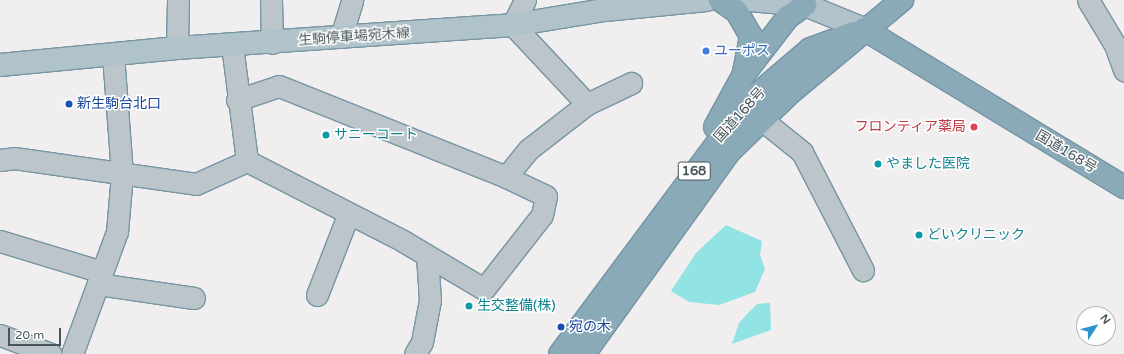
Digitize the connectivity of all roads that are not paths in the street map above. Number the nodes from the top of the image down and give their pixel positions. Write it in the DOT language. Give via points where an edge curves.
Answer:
graph roads {
  1 [pos="178,0"];
  2 [pos="271,0"];
  3 [pos="352,0"];
  4 [pos="525,0"];
  5 [pos="707,0"];
  6 [pos="720,0"];
  7 [pos="750,0"];
  8 [pos="902,0"];
  9 [pos="1088,0"];
  10 [pos="672,2"];
  11 [pos="806,2"];
  12 [pos="513,25"];
  13 [pos="864,29"];
  14 [pos="341,37"];
  15 [pos="272,43"];
  16 [pos="232,45"];
  17 [pos="177,48"];
  18 [pos="113,54"];
  19 [pos="0,65"];
  20 [pos="1124,70"];
  21 [pos="744,74"];
  22 [pos="631,83"];
  23 [pos="237,100"];
  24 [pos="587,104"];
  25 [pos="761,119"];
  26 [pos="7,159"];
  27 [pos="247,161"];
  28 [pos="122,174"];
  29 [pos="506,177"];
  30 [pos="682,186"];
  31 [pos="1124,188"];
  32 [pos="348,215"];
  33 [pos="0,241"];
  34 [pos="427,256"];
  35 [pos="863,270"];
  36 [pos="100,278"];
  37 [pos="317,295"];
  38 [pos="194,298"];
  39 [pos="0,335"];
  40 [pos="51,354"];
  41 [pos="72,354"];
  42 [pos="415,354"];
  43 [pos="560,354"];
  44 [pos="584,354"];
  1 -- 17 [label="street"];
  2 -- 15 [label="street"];
  3 -- 14 [label="street"];
  4 -- 12 [label="street"];
  5 -- 10 [label="main road, 生駒停車場宛木線"];
  6 -- 21 [label="highway" via="737,12 751,36"];
  7 -- 11 [label="main road"];
  8 -- 13 [label="highway, 国道168号 / 168"];
  9 -- 20 [label="street" via="1115,45"];
  10 -- 12 [label="main road, 生駒停車場宛木線"];
  11 -- 13 [label="main road"];
  11 -- 21 [label="highway" via="788,18"];
  12 -- 14 [label="main road, 生駒停車場宛木線"];
  12 -- 24 [label="street"];
  13 -- 25 [label="highway, 国道168号 / 168"];
  13 -- 30 [label="highway, 国道168号 / 168" via="810,49 772,80 746,103"];
  13 -- 31 [label="highway, 国道168号"];
  14 -- 15 [label="main road, 生駒停車場宛木線"];
  15 -- 16 [label="main road, 生駒停車場宛木線"];
  16 -- 17 [label="main road, 生駒停車場宛木線"];
  16 -- 23 [label="street"];
  17 -- 18 [label="main road, 生駒停車場宛木線"];
  18 -- 19 [label="main road, 生駒停車場宛木線"];
  18 -- 28 [label="street"];
  21 -- 30 [label="highway"];
  22 -- 24 [label="street"];
  23 -- 27 [label="street"];
  23 -- 29 [label="street" via="279,86"];
  24 -- 29 [label="street" via="529,149"];
  25 -- 35 [label="street" via="802,152"];
  25 -- 44 [label="highway, 国道168号 / 168" via="729,152"];
  26 -- 28 [label="street"];
  27 -- 28 [label="street" via="196,184"];
  27 -- 32 [label="street"];
  28 -- 36 [label="street" via="117,232"];
  29 -- 34 [label="street" via="546,196 542,215 484,288"];
  30 -- 43 [label="highway, 国道168号 / 168"];
  32 -- 34 [label="street"];
  32 -- 37 [label="street"];
  33 -- 36 [label="street"];
  34 -- 42 [label="street" via="430,300 422,342"];
  36 -- 38 [label="street"];
  36 -- 41 [label="street"];
  39 -- 40 [label="street"];
}
